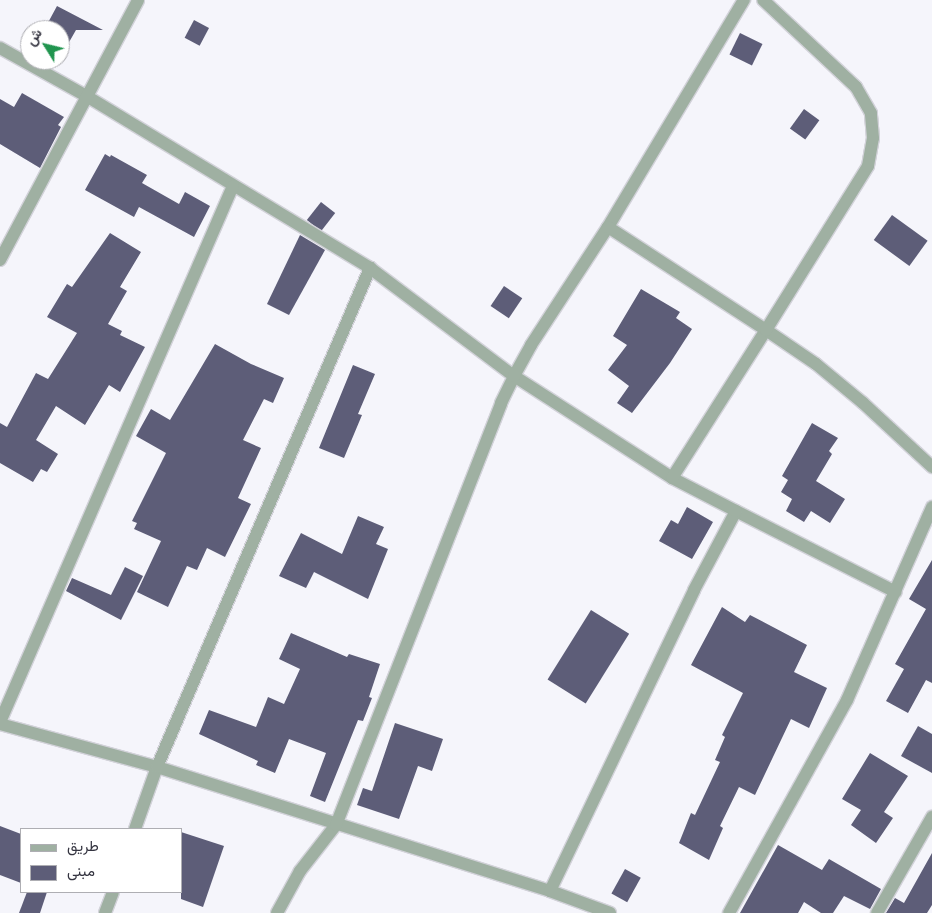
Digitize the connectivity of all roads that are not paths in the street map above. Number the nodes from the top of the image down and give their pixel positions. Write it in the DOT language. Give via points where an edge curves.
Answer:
graph roads {
  1 [pos="138,0"];
  2 [pos="744,0"];
  3 [pos="764,0"];
  4 [pos="0,48"];
  5 [pos="88,97"];
  6 [pos="233,186"];
  7 [pos="608,227"];
  8 [pos="0,260"];
  9 [pos="370,268"];
  10 [pos="766,330"];
  11 [pos="514,376"];
  12 [pos="932,467"];
  13 [pos="672,478"];
  14 [pos="932,507"];
  15 [pos="736,511"];
  16 [pos="896,592"];
  17 [pos="0,723"];
  18 [pos="157,767"];
  19 [pos="932,817"];
  20 [pos="336,825"];
  21 [pos="135,828"];
  22 [pos="550,891"];
  23 [pos="113,893"];
  24 [pos="105,913"];
  25 [pos="277,913"];
  26 [pos="610,913"];
  27 [pos="729,913"];
  28 [pos="877,913"];
  1 -- 5 [label="street"];
  2 -- 7 [label="street"];
  3 -- 10 [label="street" via="856,87 871,113 873,138 868,166"];
  4 -- 5 [label="street"];
  5 -- 6 [label="street"];
  5 -- 8 [label="street"];
  6 -- 9 [label="street"];
  6 -- 17 [label="street"];
  7 -- 10 [label="street"];
  7 -- 11 [label="street"];
  9 -- 11 [label="street"];
  9 -- 18 [label="street"];
  10 -- 12 [label="street" via="816,364"];
  10 -- 13 [label="street"];
  11 -- 13 [label="street"];
  11 -- 20 [label="street"];
  13 -- 15 [label="street"];
  14 -- 16 [label="street"];
  15 -- 16 [label="street"];
  15 -- 22 [label="street" via="694,590"];
  16 -- 27 [label="street" via="847,700"];
  17 -- 18 [label="street"];
  18 -- 20 [label="street"];
  18 -- 21 [label="street"];
  19 -- 28 [label="street"];
  20 -- 22 [label="street"];
  20 -- 25 [label="street" via="300,871"];
  22 -- 26 [label="street"];
  23 -- 24 [label="street"];
}
